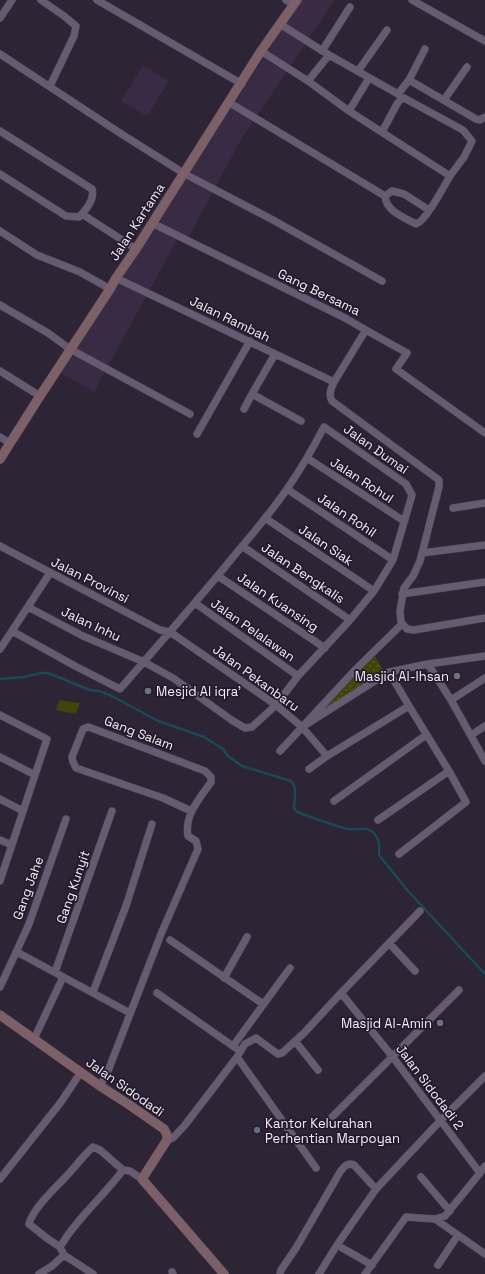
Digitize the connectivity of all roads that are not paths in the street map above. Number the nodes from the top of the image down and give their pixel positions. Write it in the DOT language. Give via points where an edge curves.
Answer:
graph roads {
  1 [pos="12,0"];
  2 [pos="40,0"];
  3 [pos="97,0"];
  4 [pos="412,0"];
  5 [pos="292,2"];
  6 [pos="350,6"];
  7 [pos="0,18"];
  8 [pos="280,24"];
  9 [pos="387,30"];
  10 [pos="485,41"];
  11 [pos="425,49"];
  12 [pos="322,51"];
  13 [pos="262,52"];
  14 [pos="0,54"];
  15 [pos="329,55"];
  16 [pos="468,67"];
  17 [pos="358,71"];
  18 [pos="369,78"];
  19 [pos="409,80"];
  20 [pos="308,81"];
  21 [pos="242,84"];
  22 [pos="50,86"];
  23 [pos="444,100"];
  24 [pos="230,103"];
  25 [pos="350,111"];
  26 [pos="485,117"];
  27 [pos="0,132"];
  28 [pos="382,132"];
  29 [pos="0,174"];
  30 [pos="185,174"];
  31 [pos="450,176"];
  32 [pos="384,196"];
  33 [pos="429,210"];
  34 [pos="82,214"];
  35 [pos="152,223"];
  36 [pos="0,231"];
  37 [pos="136,249"];
  38 [pos="116,278"];
  39 [pos="382,281"];
  40 [pos="110,289"];
  41 [pos="0,305"];
  42 [pos="364,329"];
  43 [pos="250,341"];
  44 [pos="70,349"];
  45 [pos="275,354"];
  46 [pos="0,371"];
  47 [pos="334,382"];
  48 [pos="252,394"];
  49 [pos="40,396"];
  50 [pos="244,409"];
  51 [pos="190,414"];
  52 [pos="301,421"];
  53 [pos="485,433"];
  54 [pos="197,434"];
  55 [pos="0,437"];
  56 [pos="10,443"];
  57 [pos="306,458"];
  58 [pos="0,459"];
  59 [pos="287,489"];
  60 [pos="485,503"];
  61 [pos="453,508"];
  62 [pos="265,518"];
  63 [pos="404,521"];
  64 [pos="0,546"];
  65 [pos="242,546"];
  66 [pos="485,546"];
  67 [pos="422,554"];
  68 [pos="393,560"];
  69 [pos="50,573"];
  70 [pos="218,576"];
  71 [pos="485,582"];
  72 [pos="374,591"];
  73 [pos="402,594"];
  74 [pos="195,603"];
  75 [pos="28,606"];
  76 [pos="485,618"];
  77 [pos="350,620"];
  78 [pos="402,624"];
  79 [pos="12,630"];
  80 [pos="170,632"];
  81 [pos="0,648"];
  82 [pos="325,648"];
  83 [pos="485,656"];
  84 [pos="144,662"];
  85 [pos="428,664"];
  86 [pos="389,672"];
  87 [pos="298,676"];
  88 [pos="485,678"];
  89 [pos="451,700"];
  90 [pos="276,705"];
  91 [pos="409,706"];
  92 [pos="0,715"];
  93 [pos="485,726"];
  94 [pos="302,727"];
  95 [pos="426,735"];
  96 [pos="471,735"];
  97 [pos="280,751"];
  98 [pos="326,756"];
  99 [pos="0,757"];
  100 [pos="485,761"];
  101 [pos="309,769"];
  102 [pos="449,771"];
  103 [pos="34,775"];
  104 [pos="0,799"];
  105 [pos="334,801"];
  106 [pos="23,811"];
  107 [pos="112,811"];
  108 [pos="191,812"];
  109 [pos="66,819"];
  110 [pos="378,820"];
  111 [pos="152,824"];
  112 [pos="0,840"];
  113 [pos="12,845"];
  114 [pos="399,854"];
  115 [pos="0,880"];
  116 [pos="420,911"];
  117 [pos="247,938"];
  118 [pos="170,940"];
  119 [pos="389,943"];
  120 [pos="17,952"];
  121 [pos="290,968"];
  122 [pos="415,971"];
  123 [pos="55,972"];
  124 [pos="63,977"];
  125 [pos="224,978"];
  126 [pos="0,987"];
  127 [pos="459,990"];
  128 [pos="93,992"];
  129 [pos="341,993"];
  130 [pos="156,994"];
  131 [pos="263,1004"];
  132 [pos="130,1013"];
  133 [pos="0,1015"];
  134 [pos="34,1039"];
  135 [pos="294,1041"];
  136 [pos="233,1046"];
  137 [pos="238,1054"];
  138 [pos="392,1056"];
  139 [pos="318,1070"];
  140 [pos="80,1072"];
  141 [pos="485,1076"];
  142 [pos="100,1086"];
  143 [pos="332,1117"];
  144 [pos="440,1121"];
  145 [pos="167,1140"];
  146 [pos="485,1166"];
  147 [pos="316,1168"];
  148 [pos="123,1170"];
  149 [pos="480,1173"];
  150 [pos="421,1177"];
  151 [pos="0,1179"];
  152 [pos="142,1179"];
  153 [pos="376,1189"];
  154 [pos="450,1211"];
  155 [pos="435,1219"];
  156 [pos="458,1235"];
  157 [pos="337,1245"];
  158 [pos="60,1247"];
  159 [pos="485,1254"];
  160 [pos="64,1255"];
  161 [pos="372,1265"];
  162 [pos="438,1265"];
  163 [pos="40,1274"];
  164 [pos="93,1274"];
  165 [pos="224,1274"];
  166 [pos="280,1274"];
  167 [pos="319,1274"];
  168 [pos="365,1274"];
  1 -- 7 [label="street"];
  2 -- 22 [label="street" via="76,26 74,36"];
  3 -- 21 [label="street"];
  4 -- 10 [label="street"];
  5 -- 8 [label="main road, Jalan Kartama"];
  6 -- 12 [label="street"];
  8 -- 12 [label="street"];
  8 -- 13 [label="main road, Jalan Kartama"];
  9 -- 17 [label="street"];
  11 -- 19 [label="street"];
  12 -- 15 [label="street"];
  13 -- 20 [label="street"];
  13 -- 21 [label="main road, Jalan Kartama"];
  14 -- 22 [label="street"];
  15 -- 17 [label="street"];
  15 -- 20 [label="street"];
  16 -- 23 [label="street"];
  17 -- 18 [label="street"];
  18 -- 19 [label="street" via="398,94"];
  18 -- 25 [label="street"];
  19 -- 23 [label="street"];
  20 -- 25 [label="street"];
  21 -- 24 [label="main road, Jalan Kartama"];
  22 -- 30 [label="street"];
  23 -- 26 [label="street" via="476,119 483,120"];
  24 -- 30 [label="main road, Jalan Kartama"];
  24 -- 32 [label="street"];
  25 -- 28 [label="street"];
  27 -- 34 [label="street" via="92,189 94,193"];
  28 -- 31 [label="street"];
  28 -- 31 [label="street" via="397,104 404,98 462,130 472,141 471,145"];
  29 -- 34 [label="street" via="66,216 79,217"];
  30 -- 35 [label="main road, Jalan Kartama"];
  30 -- 39 [label="street"];
  31 -- 33 [label="street"];
  32 -- 33 [label="street" via="392,191 404,194"];
  32 -- 33 [label="street" via="387,206 416,224"];
  34 -- 37 [label="street"];
  35 -- 37 [label="main road, Jalan Kartama"];
  35 -- 42 [label="street, Gang Bersama"];
  36 -- 40 [label="street" via="37,256 80,272"];
  37 -- 38 [label="main road, Jalan Kartama"];
  38 -- 40 [label="main road, Jalan Kartama"];
  38 -- 43 [label="street, Jalan Rambah"];
  40 -- 44 [label="main road, Jalan Kartama"];
  41 -- 44 [label="street"];
  42 -- 47 [label="street, Gang Bersama"];
  42 -- 53 [label="street" via="407,353 396,368"];
  43 -- 45 [label="street, Jalan Rambah"];
  43 -- 54 [label="street"];
  44 -- 49 [label="main road, Jalan Kartama"];
  44 -- 51 [label="street"];
  45 -- 47 [label="street, Jalan Rambah"];
  45 -- 48 [label="street"];
  46 -- 49 [label="street"];
  47 -- 67 [label="street, Gang Bersama" via="330,394 332,402 439,480"];
  48 -- 50 [label="street"];
  48 -- 52 [label="street"];
  49 -- 56 [label="main road, Jalan Kartama"];
  55 -- 56 [label="street"];
  56 -- 58 [label="main road, Jalan Kartama"];
  57 -- 59 [label="street, Jalan Dumai"];
  57 -- 63 [label="street, Jalan Rohul"];
  57 -- 63 [label="street, Jalan Dumai" via="324,427 406,484 412,495"];
  59 -- 62 [label="street, Jalan Dumai"];
  59 -- 68 [label="street, Jalan Rohil"];
  60 -- 61 [label="street"];
  62 -- 65 [label="street, Jalan Dumai"];
  62 -- 72 [label="street, Jalan Siak"];
  63 -- 68 [label="street, Jalan Dumai"];
  64 -- 69 [label="street, Jalan Provinsi"];
  65 -- 70 [label="street, Jalan Dumai"];
  65 -- 77 [label="street, Jalan Bengkalis"];
  66 -- 67 [label="street"];
  67 -- 73 [label="street"];
  68 -- 72 [label="street, Jalan Dumai"];
  69 -- 75 [label="street"];
  69 -- 80 [label="street, Jalan Provinsi" via="160,630"];
  70 -- 74 [label="street, Jalan Dumai"];
  70 -- 82 [label="street, Jalan Kuansing"];
  71 -- 73 [label="street"];
  72 -- 77 [label="street, Jalan Dumai"];
  73 -- 78 [label="street"];
  74 -- 80 [label="street, Jalan Dumai"];
  74 -- 87 [label="street, Jalan Pelalawan"];
  75 -- 79 [label="street"];
  75 -- 84 [label="street, Jalan Inhu" via="83,636"];
  76 -- 78 [label="street" via="414,630 407,629"];
  77 -- 82 [label="street, Jalan Dumai"];
  78 -- 94 [label="street, Jalan Pekanbaru"];
  79 -- 81 [label="street"];
  79 -- 84 [label="street" via="120,689"];
  80 -- 84 [label="street, Jalan Dumai"];
  80 -- 90 [label="street, Jalan Pekanbaru"];
  82 -- 87 [label="street, Jalan Dumai"];
  83 -- 85 [label="street"];
  84 -- 90 [label="street, Jalan Dumai" via="173,678 244,728 252,727"];
  85 -- 86 [label="street"];
  85 -- 89 [label="street"];
  86 -- 91 [label="street"];
  86 -- 94 [label="street"];
  87 -- 90 [label="street, Jalan Dumai"];
  88 -- 89 [label="street"];
  89 -- 96 [label="street"];
  90 -- 94 [label="street, Jalan Pekanbaru"];
  91 -- 95 [label="street"];
  91 -- 98 [label="street"];
  92 -- 103 [label="street" via="47,739"];
  93 -- 96 [label="street"];
  94 -- 97 [label="street"];
  94 -- 98 [label="street"];
  95 -- 102 [label="street"];
  95 -- 105 [label="street"];
  96 -- 100 [label="street"];
  98 -- 101 [label="street"];
  99 -- 103 [label="street"];
  102 -- 110 [label="street"];
  102 -- 114 [label="street" via="466,800 465,804"];
  103 -- 106 [label="street"];
  104 -- 106 [label="street"];
  106 -- 113 [label="street"];
  107 -- 123 [label="street, Gang Kunyit"];
  108 -- 108 [label="street, Gang Salam" via="163,798 76,768 72,757 83,729 94,729 205,771 211,777 211,782"];
  108 -- 132 [label="street, Gang Salam" via="188,836 196,841 198,849"];
  109 -- 120 [label="street, Gang Jahe"];
  111 -- 128 [label="street" via="126,906"];
  112 -- 113 [label="street"];
  113 -- 115 [label="street"];
  116 -- 119 [label="street"];
  117 -- 125 [label="street"];
  118 -- 125 [label="street"];
  119 -- 122 [label="street"];
  119 -- 129 [label="street"];
  120 -- 123 [label="street"];
  120 -- 126 [label="street, Gang Jahe"];
  121 -- 131 [label="street"];
  123 -- 124 [label="street"];
  124 -- 128 [label="street"];
  124 -- 134 [label="street"];
  125 -- 131 [label="street"];
  127 -- 138 [label="street"];
  128 -- 132 [label="street"];
  129 -- 135 [label="street"];
  129 -- 138 [label="street, Jalan Sidodadi 2"];
  130 -- 136 [label="street"];
  131 -- 136 [label="street"];
  132 -- 142 [label="street"];
  133 -- 134 [label="main road, Jalan Sidodadi"];
  134 -- 140 [label="main road, Jalan Sidodadi"];
  135 -- 137 [label="street" via="278,1054 256,1038 245,1044"];
  135 -- 139 [label="street"];
  136 -- 137 [label="street"];
  137 -- 145 [label="street" via="185,1125 173,1138"];
  137 -- 147 [label="street"];
  138 -- 143 [label="street"];
  138 -- 144 [label="street, Jalan Sidodadi 2"];
  140 -- 142 [label="main road, Jalan Sidodadi"];
  140 -- 151 [label="street" via="61,1102"];
  141 -- 144 [label="street"];
  142 -- 145 [label="main road, Jalan Sidodadi" via="164,1129"];
  144 -- 149 [label="street, Jalan Sidodadi 2"];
  144 -- 153 [label="street"];
  145 -- 152 [label="main road"];
  146 -- 149 [label="street"];
  148 -- 152 [label="street" via="130,1171"];
  148 -- 158 [label="street" via="68,1233"];
  148 -- 158 [label="street" via="93,1147 37,1209 29,1224"];
  149 -- 154 [label="street"];
  150 -- 154 [label="street"];
  152 -- 165 [label="main road"];
  153 -- 157 [label="street"];
  153 -- 166 [label="street" via="354,1165 346,1165"];
  154 -- 155 [label="street" via="445,1216"];
  155 -- 156 [label="street"];
  155 -- 161 [label="street" via="406,1217"];
  156 -- 159 [label="street"];
  156 -- 162 [label="street"];
  157 -- 161 [label="street"];
  157 -- 167 [label="street"];
  158 -- 160 [label="street"];
  160 -- 163 [label="street"];
  160 -- 164 [label="street"];
  161 -- 168 [label="street"];
}
